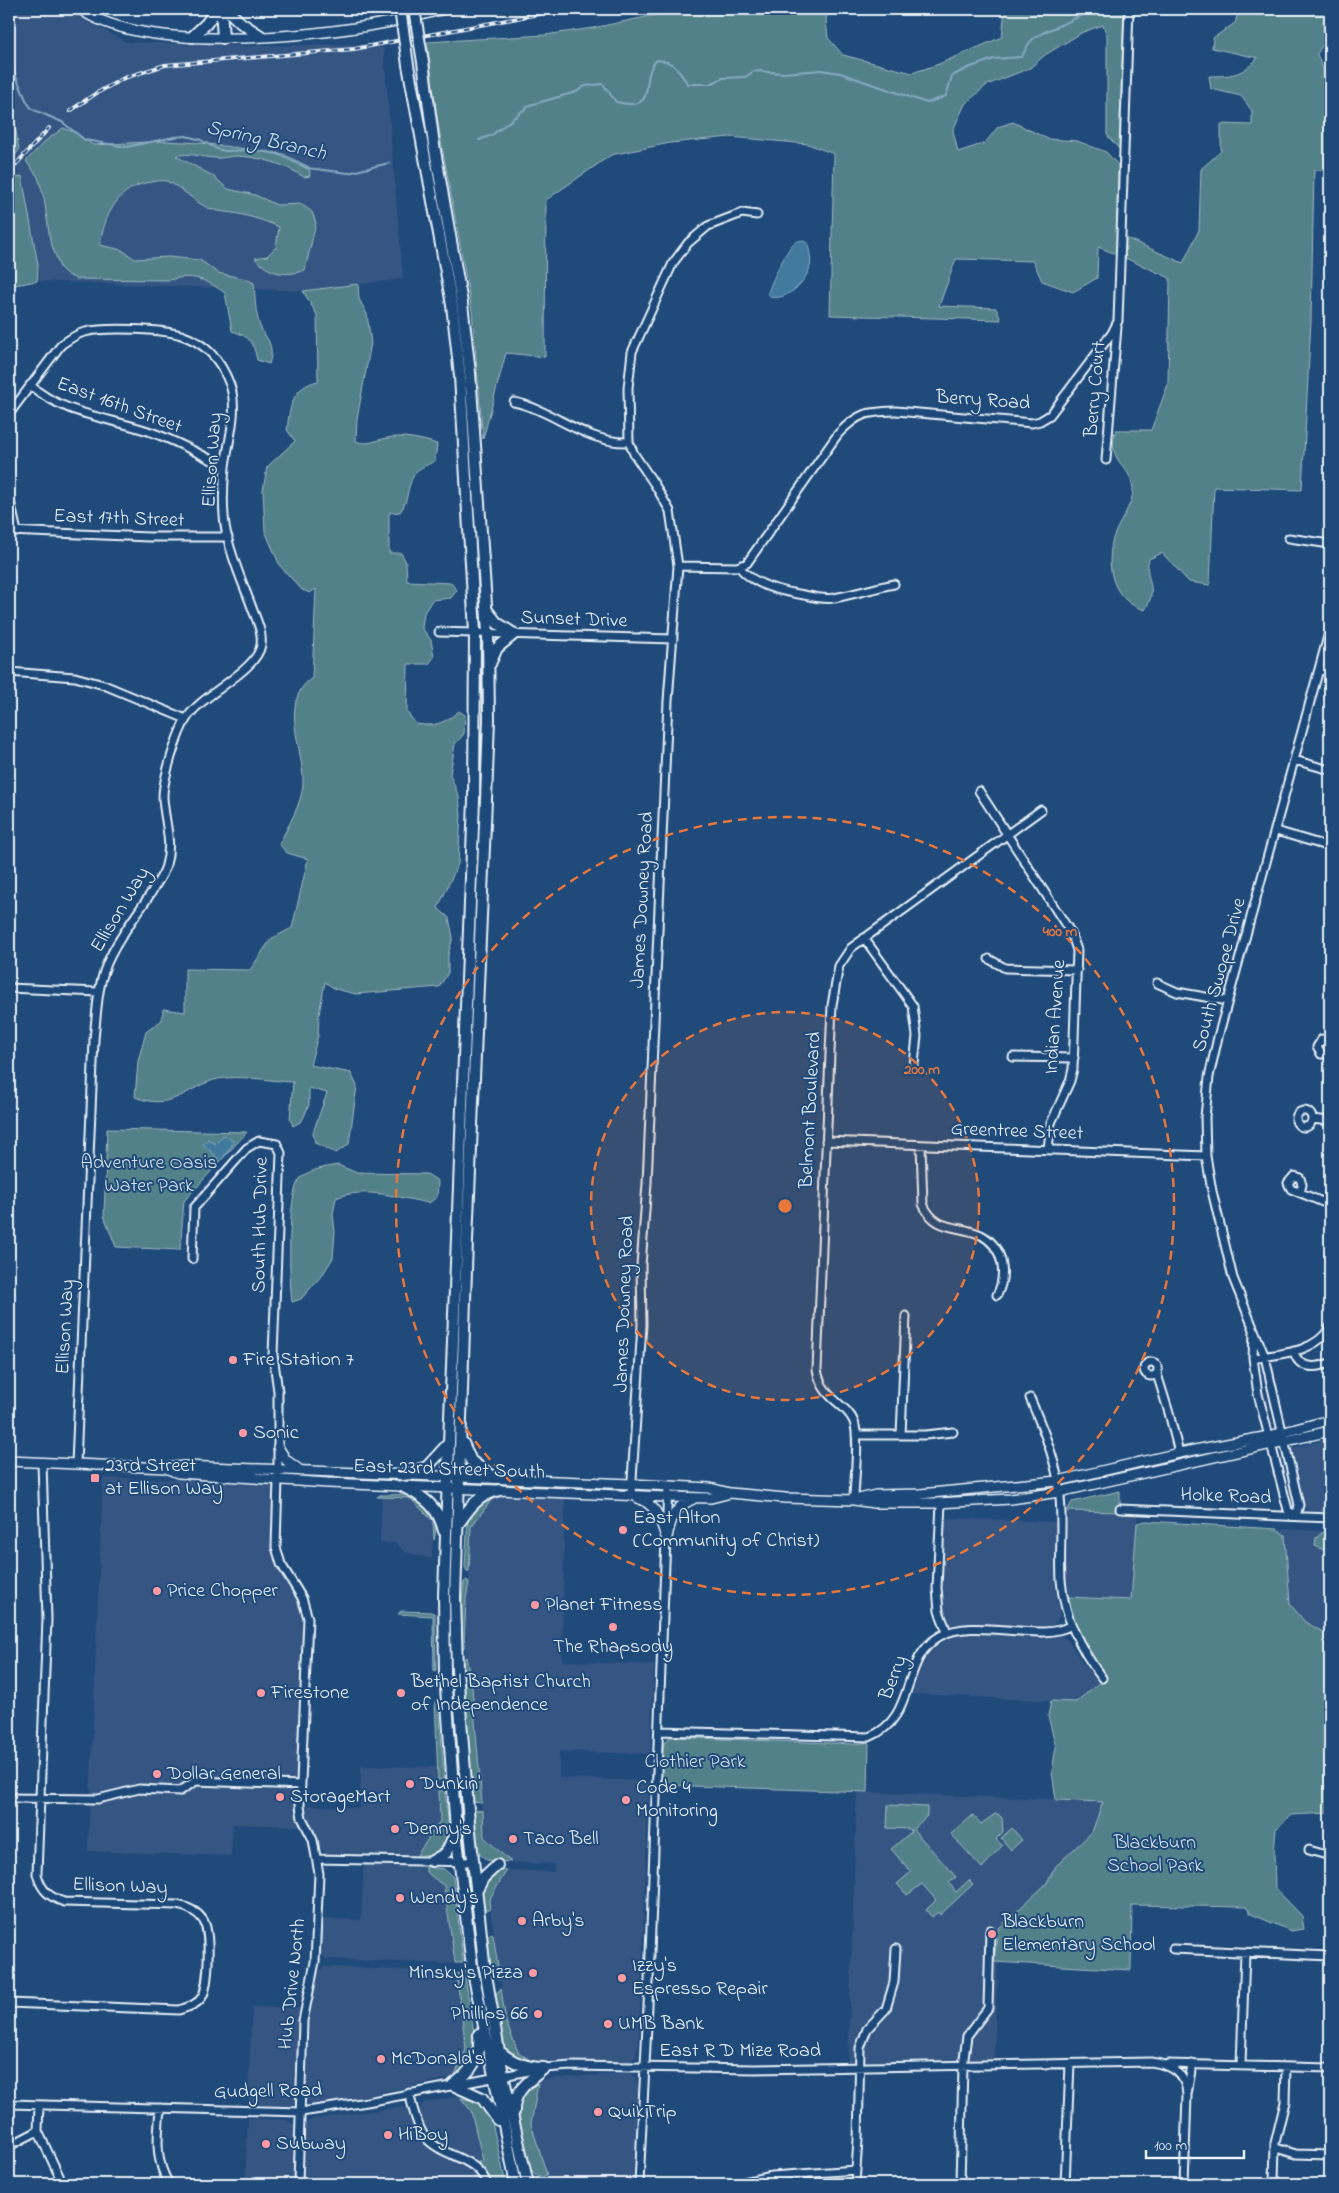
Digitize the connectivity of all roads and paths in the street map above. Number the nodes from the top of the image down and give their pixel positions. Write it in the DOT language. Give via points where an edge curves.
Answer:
graph roads {
  1 [pos="80,9"];
  2 [pos="217,9"];
  3 [pos="221,9"];
  4 [pos="226,9"];
  5 [pos="400,9"];
  6 [pos="414,9"];
  7 [pos="444,9"];
  8 [pos="1129,9"];
  9 [pos="261,36"];
  10 [pos="192,37"];
  11 [pos="223,38"];
  12 [pos="757,215"];
  13 [pos="1118,321"];
  14 [pos="30,386"];
  15 [pos="514,402"];
  16 [pos="9,414"];
  17 [pos="629,442"];
  18 [pos="1106,460"];
  19 [pos="225,467"];
  20 [pos="9,496"];
  21 [pos="9,531"];
  22 [pos="17,532"];
  23 [pos="228,537"];
  24 [pos="1289,538"];
  25 [pos="1330,544"];
  26 [pos="678,566"];
  27 [pos="738,567"];
  28 [pos="894,584"];
  29 [pos="486,608"];
  30 [pos="1330,629"];
  31 [pos="439,632"];
  32 [pos="475,632"];
  33 [pos="488,633"];
  34 [pos="514,634"];
  35 [pos="673,639"];
  36 [pos="488,667"];
  37 [pos="1319,670"];
  38 [pos="9,672"];
  39 [pos="1330,672"];
  40 [pos="186,719"];
  41 [pos="1294,760"];
  42 [pos="1330,770"];
  43 [pos="979,791"];
  44 [pos="1041,810"];
  45 [pos="1276,831"];
  46 [pos="1007,835"];
  47 [pos="1330,846"];
  48 [pos="864,938"];
  49 [pos="989,958"];
  50 [pos="1077,970"];
  51 [pos="1157,983"];
  52 [pos="9,988"];
  53 [pos="98,992"];
  54 [pos="1228,1002"];
  55 [pos="1330,1041"];
  56 [pos="1330,1053"];
  57 [pos="1013,1057"];
  58 [pos="1074,1058"];
  59 [pos="914,1064"];
  60 [pos="1312,1119"];
  61 [pos="1330,1121"];
  62 [pos="826,1141"];
  63 [pos="921,1145"];
  64 [pos="1048,1149"];
  65 [pos="1206,1156"];
  66 [pos="1300,1193"];
  67 [pos="1330,1205"];
  68 [pos="192,1259"];
  69 [pos="997,1295"];
  70 [pos="906,1316"];
  71 [pos="1330,1326"];
  72 [pos="1254,1332"];
  73 [pos="1294,1351"];
  74 [pos="1265,1356"];
  75 [pos="1253,1358"];
  76 [pos="1330,1363"];
  77 [pos="1157,1374"];
  78 [pos="1030,1398"];
  79 [pos="1330,1420"];
  80 [pos="1330,1431"];
  81 [pos="953,1432"];
  82 [pos="1284,1432"];
  83 [pos="856,1435"];
  84 [pos="901,1435"];
  85 [pos="1269,1436"];
  86 [pos="461,1438"];
  87 [pos="1284,1442"];
  88 [pos="449,1443"];
  89 [pos="1271,1446"];
  90 [pos="278,1448"];
  91 [pos="1179,1453"];
  92 [pos="9,1461"];
  93 [pos="42,1463"];
  94 [pos="76,1464"];
  95 [pos="301,1471"];
  96 [pos="278,1474"];
  97 [pos="403,1475"];
  98 [pos="448,1477"];
  99 [pos="460,1477"];
  100 [pos="495,1478"];
  101 [pos="1058,1481"];
  102 [pos="632,1484"];
  103 [pos="402,1486"];
  104 [pos="668,1486"];
  105 [pos="448,1488"];
  106 [pos="459,1489"];
  107 [pos="500,1490"];
  108 [pos="1059,1492"];
  109 [pos="730,1493"];
  110 [pos="631,1495"];
  111 [pos="668,1497"];
  112 [pos="696,1497"];
  113 [pos="854,1500"];
  114 [pos="941,1503"];
  115 [pos="1120,1509"];
  116 [pos="1296,1516"];
  117 [pos="1330,1518"];
  118 [pos="458,1523"];
  119 [pos="446,1540"];
  120 [pos="666,1540"];
  121 [pos="1071,1625"];
  122 [pos="947,1632"];
  123 [pos="1102,1678"];
  124 [pos="659,1731"];
  125 [pos="301,1785"];
  126 [pos="9,1798"];
  127 [pos="40,1800"];
  128 [pos="456,1831"];
  129 [pos="1309,1850"];
  130 [pos="1330,1856"];
  131 [pos="317,1859"];
  132 [pos="432,1861"];
  133 [pos="460,1862"];
  134 [pos="473,1862"];
  135 [pos="497,1865"];
  136 [pos="476,1893"];
  137 [pos="990,1930"];
  138 [pos="896,1949"];
  139 [pos="1173,1949"];
  140 [pos="1245,1953"];
  141 [pos="1330,1956"];
  142 [pos="477,1996"];
  143 [pos="9,2003"];
  144 [pos="499,2051"];
  145 [pos="1070,2064"];
  146 [pos="1163,2064"];
  147 [pos="1192,2064"];
  148 [pos="1240,2064"];
  149 [pos="964,2066"];
  150 [pos="644,2067"];
  151 [pos="1286,2067"];
  152 [pos="544,2068"];
  153 [pos="860,2068"];
  154 [pos="1330,2068"];
  155 [pos="503,2075"];
  156 [pos="492,2078"];
  157 [pos="454,2085"];
  158 [pos="409,2094"];
  159 [pos="1188,2095"];
  160 [pos="9,2104"];
  161 [pos="39,2105"];
  162 [pos="160,2108"];
  163 [pos="301,2112"];
  164 [pos="515,2129"];
  165 [pos="38,2131"];
  166 [pos="504,2133"];
  167 [pos="9,2146"];
  168 [pos="1276,2148"];
  169 [pos="1330,2155"];
  170 [pos="856,2170"];
  171 [pos="63,2184"];
  172 [pos="169,2184"];
  173 [pos="298,2184"];
  174 [pos="487,2184"];
  175 [pos="516,2184"];
  176 [pos="528,2184"];
  177 [pos="639,2184"];
  178 [pos="734,2184"];
  179 [pos="855,2184"];
  180 [pos="960,2184"];
  181 [pos="1065,2184"];
  182 [pos="1184,2184"];
  183 [pos="1274,2184"];
  1 -- 10 [label="main road" via="115,26"];
  2 -- 10 [label="highway"];
  3 -- 11 [label="highway"];
  4 -- 9 [label="highway"];
  5 -- 32 [label="highway, bridge" via="452,306 460,376"];
  6 -- 29 [label="highway, bridge" via="462,303"];
  7 -- 9 [label="main road" via="388,23 341,30"];
  8 -- 13 [label="street, Berry Road"];
  9 -- 11 [label="main road"];
  10 -- 11 [label="main road"];
  12 -- 17 [label="street" via="742,213 708,226 688,243 673,263 632,352 628,388"];
  13 -- 18 [label="street, Berry Court"];
  13 -- 27 [label="street, Berry Road" via="1050,415 1040,421 1032,423 896,411 854,417 838,434 746,563"];
  14 -- 16 [label="street"];
  14 -- 19 [label="street, East 16th Street" via="67,409 150,431"];
  14 -- 19 [label="street, Ellison Way" via="61,345 78,334 101,330 176,334 204,346 217,358 231,387 233,413"];
  15 -- 17 [label="street" via="531,406 605,440"];
  17 -- 26 [label="street, James Downey Road" via="670,511"];
  19 -- 23 [label="street, Ellison Way" via="223,502"];
  20 -- 22 [label="street"];
  21 -- 22 [label="street, East 17th Street"];
  22 -- 23 [label="street, East 17th Street"];
  23 -- 40 [label="street, Ellison Way" via="260,630 261,645 252,662"];
  24 -- 25 [label="street"];
  26 -- 27 [label="street"];
  26 -- 35 [label="street, James Downey Road"];
  27 -- 28 [label="street" via="755,581 775,590 832,599"];
  29 -- 33 [label="highway"];
  29 -- 34 [label="highway" via="497,623"];
  30 -- 37 [label="street, South Swope Drive"];
  31 -- 32 [label="street, Sunset Drive"];
  32 -- 33 [label="street, Sunset Drive"];
  32 -- 88 [label="highway" via="474,800"];
  33 -- 34 [label="street, Sunset Drive"];
  33 -- 36 [label="highway"];
  34 -- 35 [label="street, Sunset Drive"];
  34 -- 36 [label="highway" via="497,648"];
  35 -- 102 [label="street, James Downey Road"];
  36 -- 86 [label="highway" via="486,800"];
  37 -- 39 [label="street"];
  37 -- 41 [label="street, South Swope Drive"];
  38 -- 40 [label="street" via="75,677 104,685"];
  40 -- 53 [label="street, Ellison Way" via="164,784 170,840 166,866 112,954"];
  41 -- 42 [label="street"];
  41 -- 45 [label="street, South Swope Drive"];
  43 -- 46 [label="street, Indian Avenue"];
  44 -- 46 [label="street, Belmont Boulevard"];
  45 -- 47 [label="street"];
  45 -- 54 [label="street, South Swope Drive"];
  46 -- 48 [label="street, Belmont Boulevard"];
  46 -- 50 [label="street, Indian Avenue" via="1071,934 1077,950"];
  48 -- 59 [label="street" via="913,1006"];
  48 -- 62 [label="street, Belmont Boulevard" via="842,958 835,982"];
  49 -- 50 [label="street" via="1005,968"];
  50 -- 58 [label="street, Indian Avenue"];
  51 -- 54 [label="street" via="1177,992"];
  52 -- 53 [label="street"];
  53 -- 94 [label="street, Ellison Way"];
  54 -- 65 [label="street, South Swope Drive" via="1209,1078"];
  55 -- 56 [label="street" via="1322,1039 1317,1047 1321,1054"];
  57 -- 58 [label="street"];
  58 -- 64 [label="street, Indian Avenue" via="1070,1081 1051,1123"];
  60 -- 61 [label="street"];
  62 -- 63 [label="street, Greentree Street"];
  62 -- 83 [label="street, Belmont Boulevard" via="817,1370 824,1390 854,1422"];
  63 -- 64 [label="street, Greentree Street"];
  63 -- 69 [label="street" via="922,1204 925,1210 938,1223 981,1236 992,1246 1004,1271 1003,1284"];
  64 -- 65 [label="street, Greentree Street"];
  65 -- 72 [label="street, South Swope Drive" via="1233,1278"];
  66 -- 67 [label="street"];
  68 -- 90 [label="street, South Hub Drive" via="194,1208 247,1148 259,1141 277,1144 282,1153 273,1355 278,1391"];
  70 -- 84 [label="street"];
  71 -- 73 [label="street" via="1317,1343"];
  72 -- 74 [label="street, South Swope Drive"];
  72 -- 75 [label="street, South Swope Drive"];
  73 -- 74 [label="street"];
  73 -- 76 [label="street" via="1300,1363 1308,1367"];
  74 -- 75 [label="street"];
  74 -- 82 [label="street, South Swope Drive"];
  75 -- 85 [label="street, South Swope Drive"];
  77 -- 91 [label="street"];
  78 -- 101 [label="street" via="1049,1445"];
  79 -- 82 [label="main road"];
  80 -- 87 [label="main road"];
  81 -- 84 [label="street"];
  82 -- 85 [label="main road"];
  82 -- 87 [label="street, South Swope Drive"];
  83 -- 84 [label="street"];
  83 -- 113 [label="street, Belmont Boulevard"];
  85 -- 89 [label="street, South Swope Drive"];
  85 -- 91 [label="main road"];
  86 -- 99 [label="highway"];
  86 -- 100 [label="highway" via="471,1461"];
  87 -- 89 [label="main road"];
  87 -- 116 [label="street, South Swope Drive" via="1299,1505"];
  88 -- 97 [label="highway" via="427,1467"];
  88 -- 98 [label="highway"];
  89 -- 108 [label="main road"];
  89 -- 116 [label="street, South Swope Drive" via="1288,1510"];
  90 -- 95 [label="main road" via="286,1460"];
  90 -- 96 [label="street, South Hub Drive"];
  91 -- 101 [label="main road"];
  92 -- 93 [label="main road, East 23rd Street South"];
  93 -- 94 [label="main road, East 23rd Street South"];
  93 -- 127 [label="street, Ellison Way" via="47,1620"];
  94 -- 96 [label="main road, East 23rd Street South" via="166,1468 178,1473"];
  95 -- 96 [label="main road, East 23rd Street South"];
  95 -- 97 [label="main road, East 23rd Street South"];
  96 -- 103 [label="main road, East 23rd Street South"];
  96 -- 125 [label="street, Hub Drive North" via="276,1546 281,1564 302,1598 308,1618"];
  97 -- 98 [label="main road, East 23rd Street South"];
  98 -- 99 [label="main road, East 23rd Street South"];
  98 -- 105 [label="highway"];
  99 -- 100 [label="main road, East 23rd Street South"];
  99 -- 106 [label="highway"];
  100 -- 102 [label="main road, East 23rd Street South"];
  101 -- 108 [label="street"];
  101 -- 113 [label="main road" via="876,1495"];
  102 -- 104 [label="main road, East 23rd Street South"];
  102 -- 110 [label="street, James Downey Road"];
  103 -- 105 [label="main road, East 23rd Street South"];
  103 -- 119 [label="highway" via="434,1507"];
  104 -- 109 [label="main road, East 23rd Street South" via="710,1488"];
  104 -- 111 [label="street, East R D Mize Road"];
  105 -- 106 [label="main road, East 23rd Street South"];
  105 -- 119 [label="highway"];
  106 -- 107 [label="main road, East 23rd Street South"];
  106 -- 118 [label="highway"];
  107 -- 110 [label="main road, East 23rd Street South"];
  107 -- 118 [label="highway" via="475,1501"];
  108 -- 114 [label="main road"];
  108 -- 121 [label="street" via="1061,1580"];
  109 -- 112 [label="main road, East 23rd Street South" via="711,1498"];
  109 -- 113 [label="main road, East 23rd Street South"];
  110 -- 111 [label="main road, East 23rd Street South"];
  110 -- 120 [label="main road" via="652,1505"];
  111 -- 112 [label="main road, East 23rd Street South"];
  111 -- 120 [label="street, East R D Mize Road"];
  112 -- 120 [label="main road" via="678,1508 671,1517"];
  113 -- 114 [label="main road"];
  114 -- 122 [label="street" via="937,1588 939,1611"];
  115 -- 116 [label="street, Holke Road"];
  116 -- 117 [label="street, Holke Road"];
  118 -- 134 [label="highway" via="457,1670"];
  119 -- 128 [label="highway" via="444,1652"];
  120 -- 124 [label="street, East R D Mize Road"];
  121 -- 122 [label="street, Berry" via="1048,1631 967,1628"];
  121 -- 123 [label="street" via="1083,1651"];
  122 -- 124 [label="street, Berry" via="932,1640 921,1653 900,1710 880,1733 861,1738"];
  124 -- 150 [label="street, East R D Mize Road"];
  125 -- 127 [label="street" via="196,1781 180,1791 140,1789 98,1799"];
  125 -- 131 [label="street, Hub Drive North" via="302,1818 313,1840"];
  126 -- 127 [label="street"];
  127 -- 143 [label="street, Ellison Way" via="37,1874 44,1892 64,1902 178,1905 194,1910 204,1920 208,1931 206,1988 194,2005 179,2010"];
  128 -- 132 [label="highway" via="446,1853"];
  128 -- 133 [label="highway"];
  129 -- 130 [label="street"];
  131 -- 132 [label="street"];
  131 -- 163 [label="street, Hub Drive North" via="315,1962 303,2021"];
  132 -- 133 [label="street"];
  133 -- 134 [label="street"];
  133 -- 142 [label="highway"];
  134 -- 136 [label="highway"];
  135 -- 136 [label="highway" via="478,1884"];
  136 -- 144 [label="highway"];
  137 -- 149 [label="street" via="988,2008 967,2036"];
  138 -- 153 [label="street" via="894,1982 889,2000 886,2009 866,2029 860,2048"];
  139 -- 140 [label="street"];
  140 -- 141 [label="street"];
  140 -- 148 [label="street"];
  142 -- 156 [label="highway"];
  142 -- 157 [label="highway" via="478,2055 472,2068"];
  144 -- 152 [label="highway" via="517,2063"];
  144 -- 155 [label="highway"];
  145 -- 146 [label="street, East R D Mize Road"];
  145 -- 149 [label="street, East R D Mize Road"];
  145 -- 181 [label="street"];
  146 -- 147 [label="street, East R D Mize Road"];
  146 -- 159 [label="street" via="1173,2068 1184,2079"];
  147 -- 148 [label="street, East R D Mize Road"];
  147 -- 159 [label="street"];
  148 -- 151 [label="street, East R D Mize Road"];
  149 -- 153 [label="street, East R D Mize Road"];
  149 -- 180 [label="street"];
  150 -- 152 [label="street, Gudgell Road"];
  150 -- 153 [label="street, East R D Mize Road"];
  150 -- 177 [label="street"];
  151 -- 154 [label="street, East R D Mize Road"];
  151 -- 168 [label="street" via="1285,2102"];
  152 -- 155 [label="street, Gudgell Road"];
  152 -- 164 [label="highway" via="517,2095"];
  153 -- 170 [label="street"];
  155 -- 156 [label="street, Gudgell Road"];
  155 -- 164 [label="highway"];
  156 -- 157 [label="street, Gudgell Road"];
  156 -- 166 [label="highway"];
  157 -- 158 [label="street, Gudgell Road"];
  157 -- 166 [label="highway" via="484,2099"];
  158 -- 163 [label="street, Gudgell Road"];
  158 -- 174 [label="street" via="425,2137 442,2152 467,2161 478,2169"];
  159 -- 182 [label="street"];
  160 -- 161 [label="street, Gudgell Road"];
  161 -- 162 [label="street, Gudgell Road"];
  161 -- 165 [label="street"];
  162 -- 163 [label="street, Gudgell Road"];
  162 -- 172 [label="street" via="158,2147 161,2171"];
  163 -- 173 [label="street"];
  164 -- 176 [label="highway"];
  165 -- 167 [label="street"];
  165 -- 171 [label="street"];
  166 -- 175 [label="highway"];
  168 -- 169 [label="street" via="1296,2154"];
  168 -- 183 [label="street"];
  170 -- 178 [label="street" via="772,2176"];
  170 -- 179 [label="street"];
}
